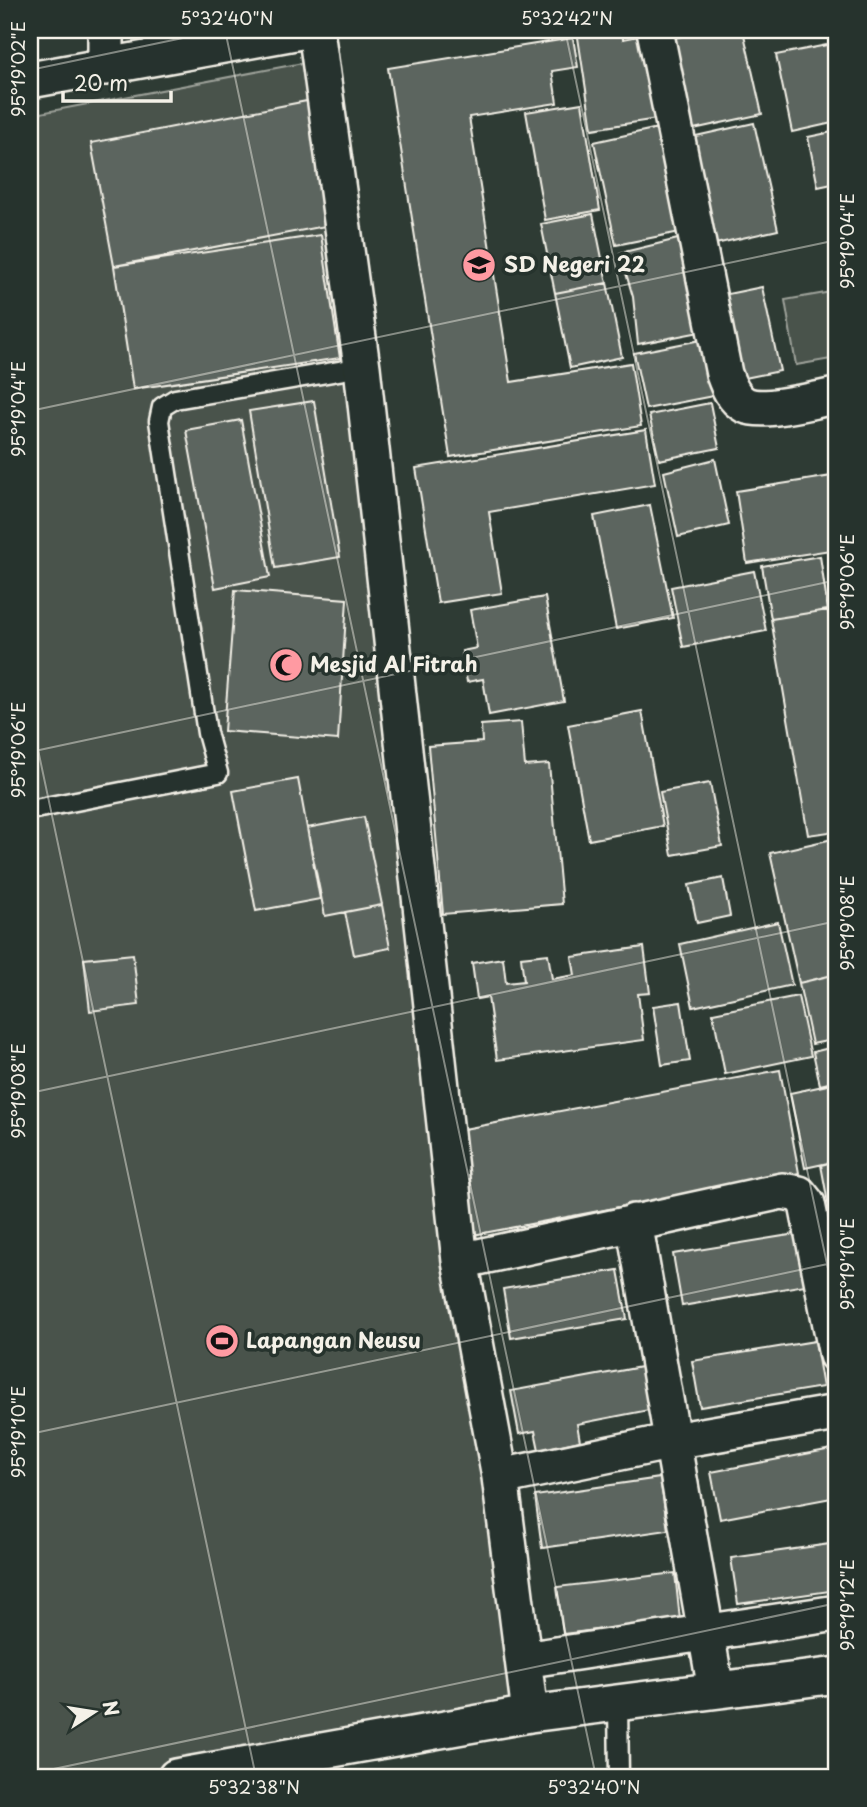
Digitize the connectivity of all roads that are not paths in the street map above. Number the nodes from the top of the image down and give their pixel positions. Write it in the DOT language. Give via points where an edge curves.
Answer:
graph roads {
  1 [pos="106,30"];
  2 [pos="306,30"];
  3 [pos="316,30"];
  4 [pos="655,30"];
  5 [pos="106,67"];
  6 [pos="30,80"];
  7 [pos="362,367"];
  8 [pos="837,396"];
  9 [pos="30,810"];
  10 [pos="634,1222"];
  11 [pos="460,1261"];
  12 [pos="833,1312"];
  13 [pos="837,1355"];
  14 [pos="837,1413"];
  15 [pos="673,1441"];
  16 [pos="500,1477"];
  17 [pos="837,1613"];
  18 [pos="706,1635"];
  19 [pos="523,1660"];
  20 [pos="837,1675"];
  21 [pos="716,1690"];
  22 [pos="618,1704"];
  23 [pos="530,1714"];
  24 [pos="176,1777"];
  25 [pos="619,1777"];
  1 -- 5 [label="street"];
  2 -- 5 [label="street"];
  3 -- 7 [label="street"];
  4 -- 8 [label="street" via="724,374 732,393 744,404 762,408"];
  5 -- 6 [label="street"];
  7 -- 9 [label="lane" via="175,400 162,407 159,421 209,747 218,773"];
  7 -- 11 [label="street"];
  10 -- 11 [label="street"];
  10 -- 12 [label="street" via="782,1191 799,1194 807,1204"];
  10 -- 15 [label="street"];
  11 -- 16 [label="street"];
  12 -- 13 [label="street"];
  14 -- 15 [label="street"];
  15 -- 16 [label="street"];
  15 -- 18 [label="street"];
  16 -- 19 [label="street"];
  17 -- 18 [label="street"];
  18 -- 19 [label="street"];
  18 -- 21 [label="street"];
  19 -- 23 [label="street"];
  20 -- 21 [label="street"];
  21 -- 22 [label="street"];
  22 -- 23 [label="street"];
  22 -- 25 [label="lane"];
  23 -- 24 [label="street"];
}
